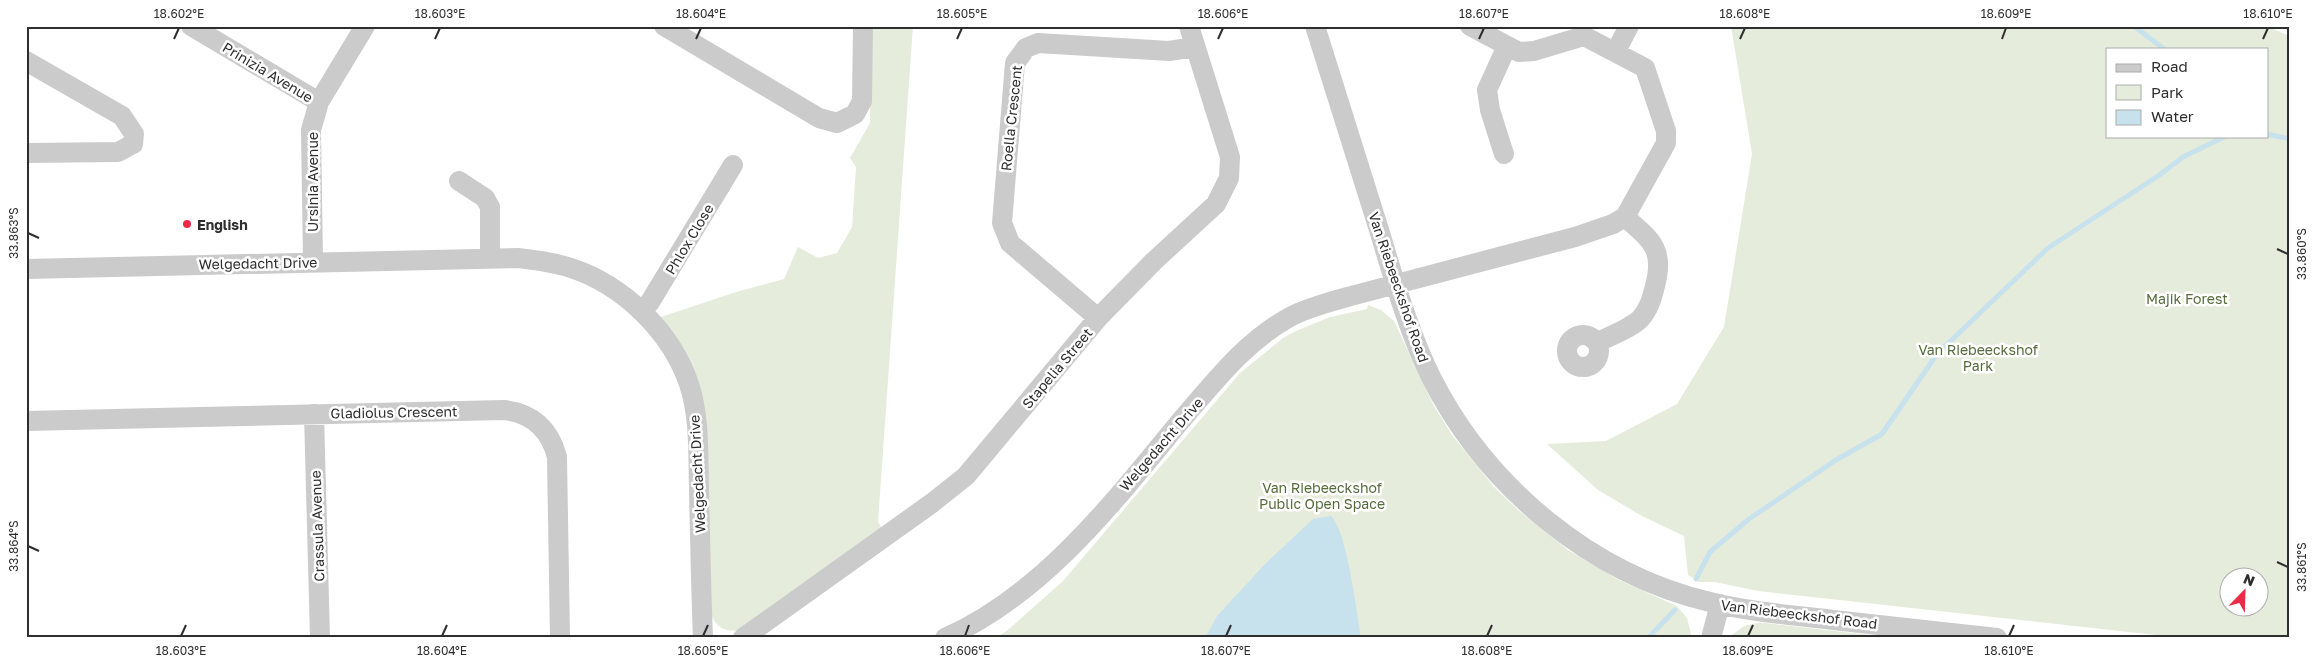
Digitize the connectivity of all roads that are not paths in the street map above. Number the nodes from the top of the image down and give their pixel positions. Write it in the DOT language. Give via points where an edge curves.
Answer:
graph roads {
  1 [pos="192,26"];
  2 [pos="365,26"];
  3 [pos="664,26"];
  4 [pos="863,26"];
  5 [pos="1189,26"];
  6 [pos="1315,26"];
  7 [pos="1470,26"];
  8 [pos="1629,26"];
  9 [pos="1506,46"];
  10 [pos="1195,47"];
  11 [pos="1616,52"];
  12 [pos="26,61"];
  13 [pos="319,102"];
  14 [pos="26,153"];
  15 [pos="1504,154"];
  16 [pos="733,166"];
  17 [pos="459,181"];
  18 [pos="1625,217"];
  19 [pos="490,259"];
  20 [pos="312,262"];
  21 [pos="26,268"];
  22 [pos="1396,285"];
  23 [pos="642,311"];
  24 [pos="1098,318"];
  25 [pos="1597,342"];
  26 [pos="314,414"];
  27 [pos="26,421"];
  28 [pos="1720,604"];
  29 [pos="320,638"];
  30 [pos="560,638"];
  31 [pos="703,638"];
  32 [pos="743,638"];
  33 [pos="945,638"];
  34 [pos="1711,638"];
  35 [pos="1997,638"];
  1 -- 13 [label="street, Prinizia Avenue"];
  2 -- 13 [label="street, Ursinia Avenue"];
  3 -- 4 [label="street" via="819,118 837,123 855,114 862,101"];
  5 -- 10 [label="street, Stapelia Street"];
  6 -- 22 [label="street, Van Riebeeckshof Road"];
  7 -- 9 [label="street"];
  8 -- 11 [label="street"];
  9 -- 11 [label="street" via="1519,52 1534,51 1584,36"];
  9 -- 15 [label="street" via="1487,90"];
  10 -- 24 [label="street, Stapelia Street" via="1229,147 1230,168 1226,187 1209,211"];
  10 -- 24 [label="street, Roella Crescent" via="1170,51 1038,43 1026,48 1015,63 1003,230 1010,243"];
  11 -- 18 [label="street" via="1645,68 1666,131 1666,143"];
  12 -- 14 [label="street" via="122,116 134,134 133,144 118,152"];
  13 -- 20 [label="street, Ursinia Avenue" via="312,130"];
  16 -- 23 [label="street, Phlox Close"];
  17 -- 19 [label="street" via="485,198 490,207"];
  18 -- 22 [label="street, Welgedacht Drive" via="1575,237"];
  18 -- 25 [label="street" via="1657,252 1659,271 1652,300 1640,319"];
  19 -- 20 [label="street, Welgedacht Drive"];
  19 -- 23 [label="street, Welgedacht Drive" via="526,259 571,268 615,290"];
  20 -- 21 [label="street, Welgedacht Drive"];
  22 -- 28 [label="street, Van Riebeeckshof Road" via="1421,355 1445,402 1477,450 1518,495 1571,539 1626,571 1681,594"];
  22 -- 33 [label="street, Welgedacht Drive" via="1314,306 1268,331 1226,368 1080,537 1018,594"];
  23 -- 31 [label="street, Welgedacht Drive" via="679,362 689,384 697,426"];
  24 -- 32 [label="street, Stapelia Street" via="966,476"];
  26 -- 27 [label="street, Gladiolus Crescent"];
  26 -- 29 [label="street, Crassula Avenue"];
  26 -- 30 [label="street, Gladiolus Crescent" via="504,410 535,420 550,436 557,457"];
  28 -- 34 [label="street"];
  28 -- 35 [label="street, Van Riebeeckshof Road" via="1762,612"];
}
